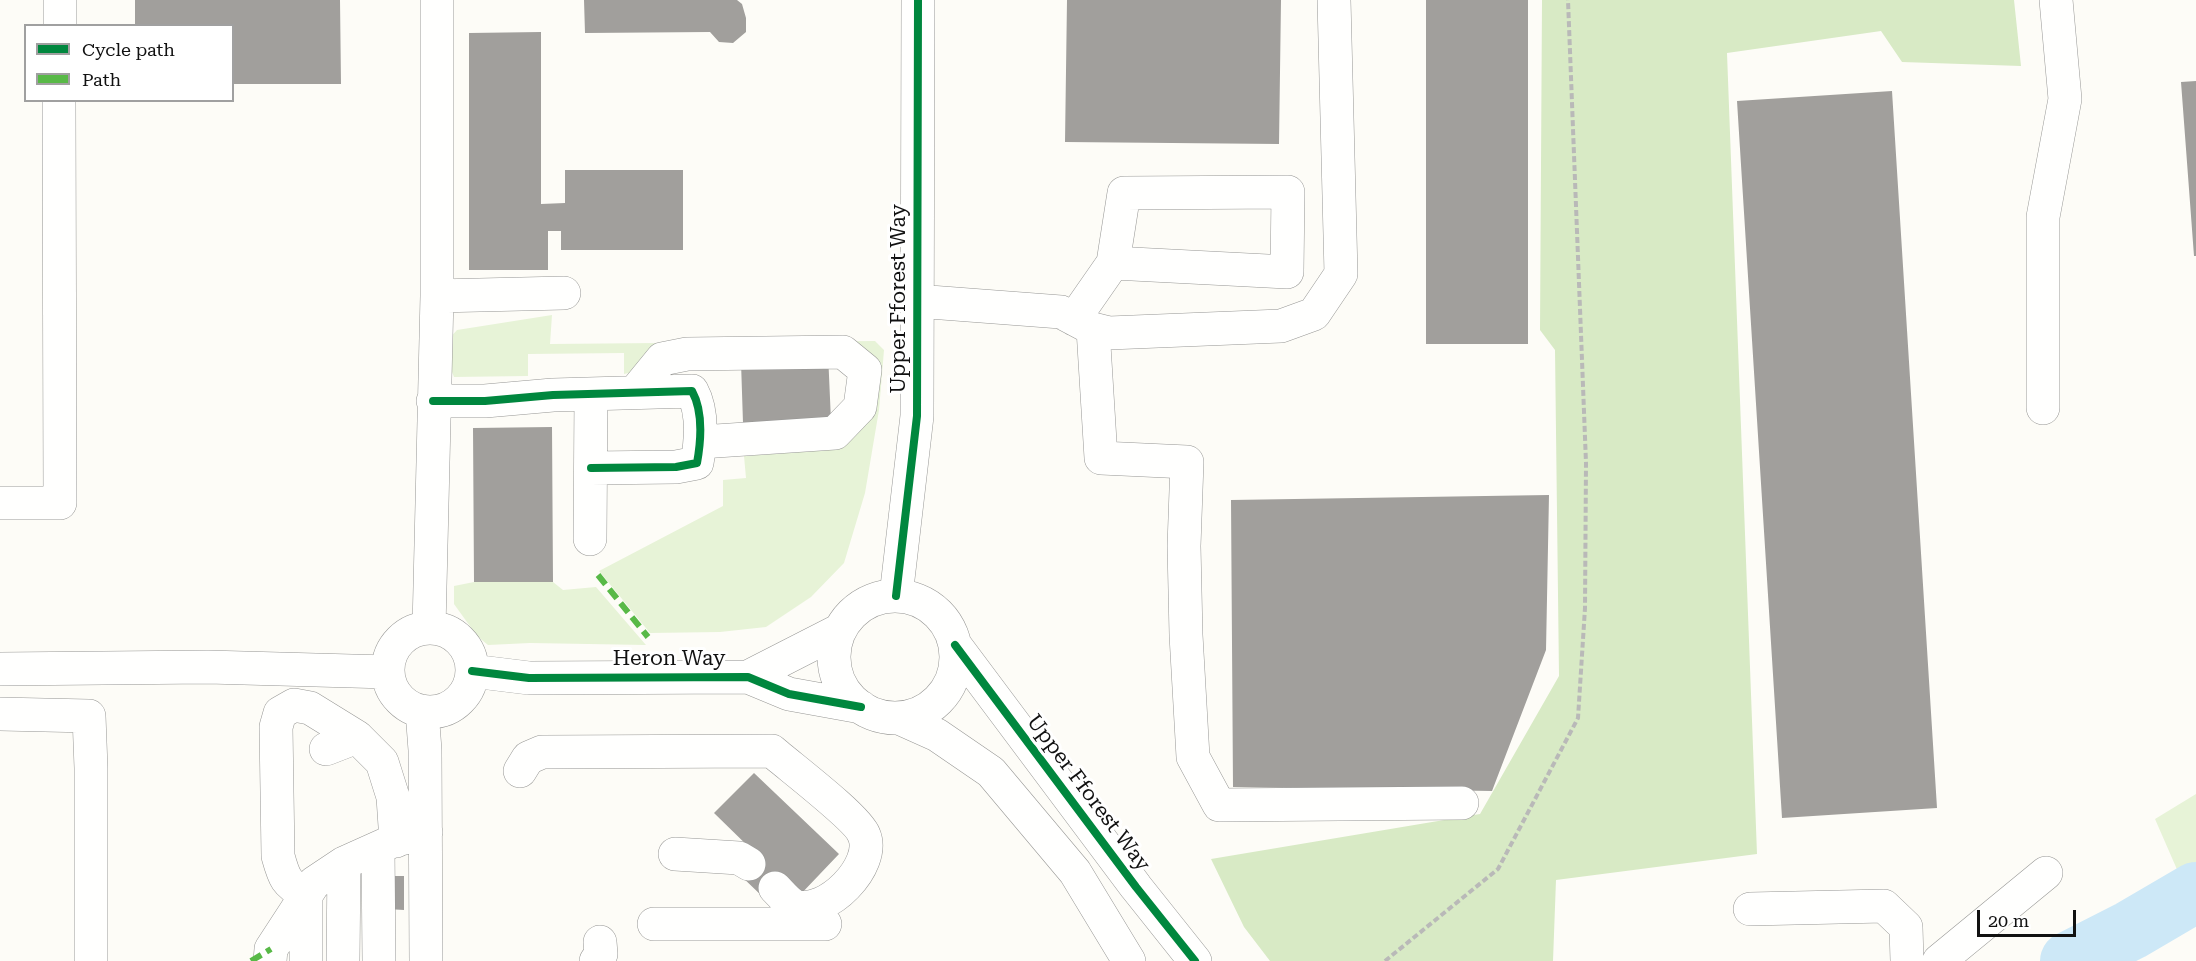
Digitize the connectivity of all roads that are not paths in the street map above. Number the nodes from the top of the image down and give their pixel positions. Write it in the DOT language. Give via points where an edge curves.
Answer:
graph roads {
  1 [pos="60,0"];
  2 [pos="437,0"];
  3 [pos="918,0"];
  4 [pos="1334,0"];
  5 [pos="2056,0"];
  6 [pos="60,24"];
  7 [pos="59,102"];
  8 [pos="1113,263"];
  9 [pos="564,293"];
  10 [pos="437,296"];
  11 [pos="916,301"];
  12 [pos="1084,324"];
  13 [pos="635,393"];
  14 [pos="591,395"];
  15 [pos="433,401"];
  16 [pos="2043,408"];
  17 [pos="700,442"];
  18 [pos="591,468"];
  19 [pos="0,503"];
  20 [pos="590,539"];
  21 [pos="896,596"];
  22 [pos="429,628"];
  23 [pos="840,630"];
  24 [pos="955,645"];
  25 [pos="0,669"];
  26 [pos="472,671"];
  27 [pos="388,672"];
  28 [pos="748,677"];
  29 [pos="861,707"];
  30 [pos="422,711"];
  31 [pos="0,714"];
  32 [pos="899,718"];
  33 [pos="357,737"];
  34 [pos="326,749"];
  35 [pos="520,771"];
  36 [pos="1462,803"];
  37 [pos="373,848"];
  38 [pos="675,854"];
  39 [pos="749,864"];
  40 [pos="2046,873"];
  41 [pos="775,888"];
  42 [pos="306,894"];
  43 [pos="1750,909"];
  44 [pos="654,924"];
  45 [pos="830,924"];
  46 [pos="91,961"];
  47 [pos="270,961"];
  48 [pos="306,961"];
  49 [pos="343,961"];
  50 [pos="379,961"];
  51 [pos="426,961"];
  52 [pos="1129,961"];
  53 [pos="1195,961"];
  54 [pos="1907,961"];
  55 [pos="1939,961"];
  1 -- 6 [label="street"];
  2 -- 10 [label="street"];
  3 -- 11 [label="street, Upper Fforest Way"];
  4 -- 12 [label="street" via="1341,274 1314,314 1281,326 1109,333"];
  5 -- 16 [label="street" via="2065,99 2043,217"];
  7 -- 19 [label="street" via="60,503"];
  8 -- 8 [label="street" via="1124,193 1288,192 1287,272"];
  8 -- 12 [label="street"];
  9 -- 10 [label="street"];
  10 -- 15 [label="street"];
  11 -- 12 [label="street" via="1061,312"];
  11 -- 21 [label="street, Upper Fforest Way" via="917,416"];
  12 -- 36 [label="street" via="1101,458 1187,462 1184,546 1193,757 1219,805"];
  13 -- 14 [label="street"];
  13 -- 17 [label="street" via="692,391 697,400"];
  13 -- 17 [label="street" via="662,359 687,354 843,352 865,370 860,406 835,433"];
  14 -- 15 [label="street"];
  14 -- 18 [label="street"];
  15 -- 22 [label="street"];
  17 -- 18 [label="street" via="697,463 676,467"];
  18 -- 20 [label="street"];
  21 -- 23 [label="street" via="864,605 850,615"];
  21 -- 24 [label="street" via="916,600 934,610 948,626"];
  22 -- 26 [label="street" via="455,636 471,658"];
  22 -- 27 [label="street" via="404,637 389,659"];
  23 -- 28 [label="street, Heron Way"];
  23 -- 29 [label="street" via="835,646 839,681"];
  24 -- 32 [label="street" via="956,665 949,685 936,702 919,713"];
  24 -- 53 [label="street, Upper Fforest Way"];
  25 -- 27 [label="street" via="208,667"];
  26 -- 28 [label="street, Heron Way" via="529,678"];
  26 -- 30 [label="street" via="462,698 450,707"];
  27 -- 30 [label="street" via="399,698"];
  28 -- 29 [label="street, Heron Way" via="789,694"];
  29 -- 32 [label="street" via="879,716"];
  30 -- 37 [label="street"];
  31 -- 46 [label="street" via="89,716"];
  32 -- 52 [label="street" via="937,735 991,772 1075,872"];
  33 -- 34 [label="street"];
  33 -- 37 [label="street" via="382,762 393,797"];
  33 -- 42 [label="street" via="310,708 294,705 280,713 276,727 279,856 290,886"];
  35 -- 41 [label="street" via="528,758 542,752 772,751 852,819 864,835 866,849 864,863 827,902 811,908 794,906"];
  37 -- 42 [label="street" via="314,883"];
  37 -- 49 [label="street"];
  37 -- 50 [label="street"];
  37 -- 51 [label="street"];
  38 -- 39 [label="street" via="739,858"];
  40 -- 55 [label="street"];
  42 -- 47 [label="street" via="270,949"];
  42 -- 48 [label="street"];
  43 -- 54 [label="street" via="1884,906 1906,927"];
  44 -- 45 [label="street"];
}
